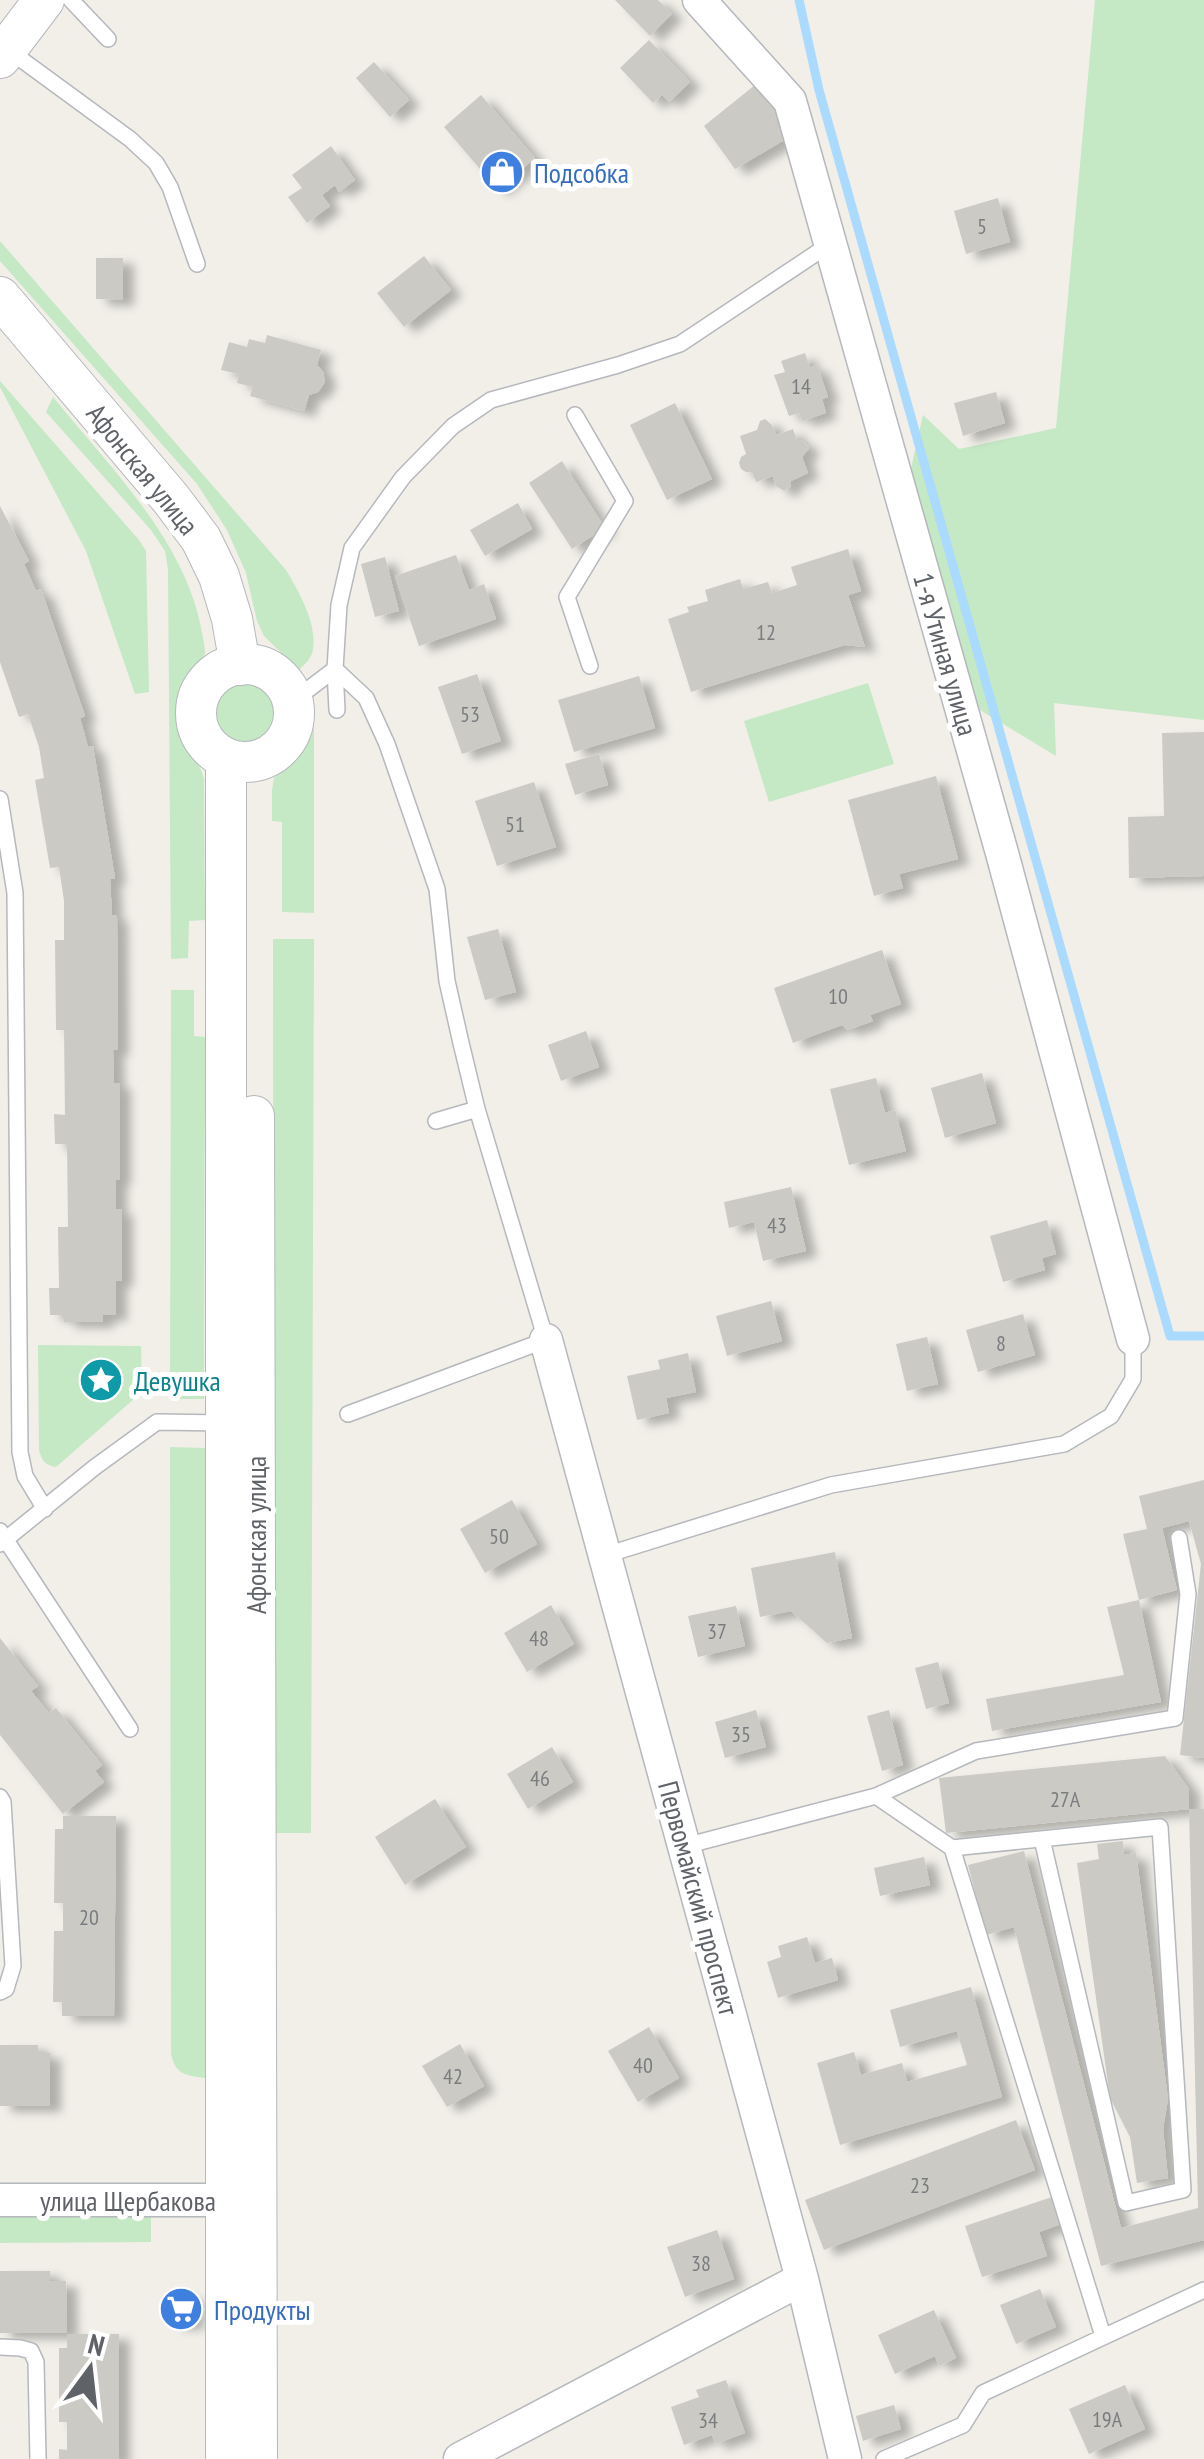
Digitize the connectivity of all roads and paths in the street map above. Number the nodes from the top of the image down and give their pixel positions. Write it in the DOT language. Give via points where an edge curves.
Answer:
graph roads {
  1 [pos="44,0"];
  2 [pos="71,0"];
  3 [pos="699,0"];
  4 [pos="108,39"];
  5 [pos="3,54"];
  6 [pos="830,244"];
  7 [pos="197,264"];
  8 [pos="0,297"];
  9 [pos="575,415"];
  10 [pos="240,665"];
  11 [pos="590,666"];
  12 [pos="335,670"];
  13 [pos="293,700"];
  14 [pos="337,710"];
  15 [pos="240,761"];
  16 [pos="0,799"];
  17 [pos="477,1108"];
  18 [pos="436,1120"];
  19 [pos="546,1340"];
  20 [pos="1134,1340"];
  21 [pos="348,1414"];
  22 [pos="241,1423"];
  23 [pos="44,1509"];
  24 [pos="2,1538"];
  25 [pos="1179,1538"];
  26 [pos="606,1555"];
  27 [pos="130,1729"];
  28 [pos="876,1796"];
  29 [pos="0,1797"];
  30 [pos="1042,1839"];
  31 [pos="685,1846"];
  32 [pos="952,1848"];
  33 [pos="0,1992"];
  34 [pos="0,2200"];
  35 [pos="241,2200"];
  36 [pos="802,2278"];
  37 [pos="1204,2290"];
  38 [pos="1103,2336"];
  39 [pos="0,2348"];
  40 [pos="38,2459"];
  41 [pos="226,2459"];
  42 [pos="257,2459"];
  43 [pos="460,2459"];
  44 [pos="845,2459"];
  45 [pos="884,2459"];
  1 -- 5 [label="street"];
  2 -- 4 [label="lane"];
  3 -- 6 [label="street, 1-я Утиная улица" via="790,100"];
  5 -- 7 [label="lane" via="130,139 156,164"];
  6 -- 12 [label="lane" via="680,344 491,400 453,426 404,477 352,548 339,605"];
  6 -- 20 [label="street, 1-я Утиная улица"];
  8 -- 10 [label="street, Афонская улица" via="201,539 219,576"];
  9 -- 11 [label="lane" via="625,501 567,597"];
  10 -- 13 [label="street" via="273,672"];
  10 -- 15 [label="street" via="211,678 196,706 202,738 212,750"];
  12 -- 13 [label="lane"];
  12 -- 14 [label="lane"];
  12 -- 17 [label="lane" via="366,698 437,889 447,981"];
  13 -- 15 [label="street" via="291,733 282,746 269,756"];
  15 -- 22 [label="street, Афонская улица"];
  16 -- 23 [label="lane" via="15,893 20,1452"];
  17 -- 18 [label="lane"];
  17 -- 19 [label="lane"];
  19 -- 21 [label="lane"];
  19 -- 26 [label="street, Первомайский проспект"];
  20 -- 26 [label="lane" via="1133,1378 1111,1416 1064,1444 832,1485"];
  22 -- 23 [label="lane" via="157,1422"];
  22 -- 35 [label="street, Афонская улица"];
  23 -- 24 [label="lane"];
  24 -- 27 [label="lane"];
  25 -- 28 [label="lane" via="1188,1594 1176,1718 976,1751"];
  26 -- 31 [label="street, Первомайский проспект"];
  28 -- 31 [label="lane"];
  28 -- 32 [label="lane"];
  29 -- 33 [label="lane" via="13,1966"];
  30 -- 30 [label="lane" via="1160,1827 1183,2190 1126,2203"];
  30 -- 32 [label="lane"];
  31 -- 36 [label="street, Первомайский проспект"];
  32 -- 38 [label="lane"];
  34 -- 35 [label="street, улица Щербакова"];
  35 -- 41 [label="street, Афонская улица"];
  35 -- 42 [label="street, Афонская улица"];
  36 -- 43 [label="street"];
  36 -- 44 [label="street, Первомайский проспект"];
  37 -- 38 [label="lane"];
  38 -- 45 [label="lane" via="983,2393 963,2425"];
  39 -- 40 [label="lane" via="31,2351 36,2362"];
}
